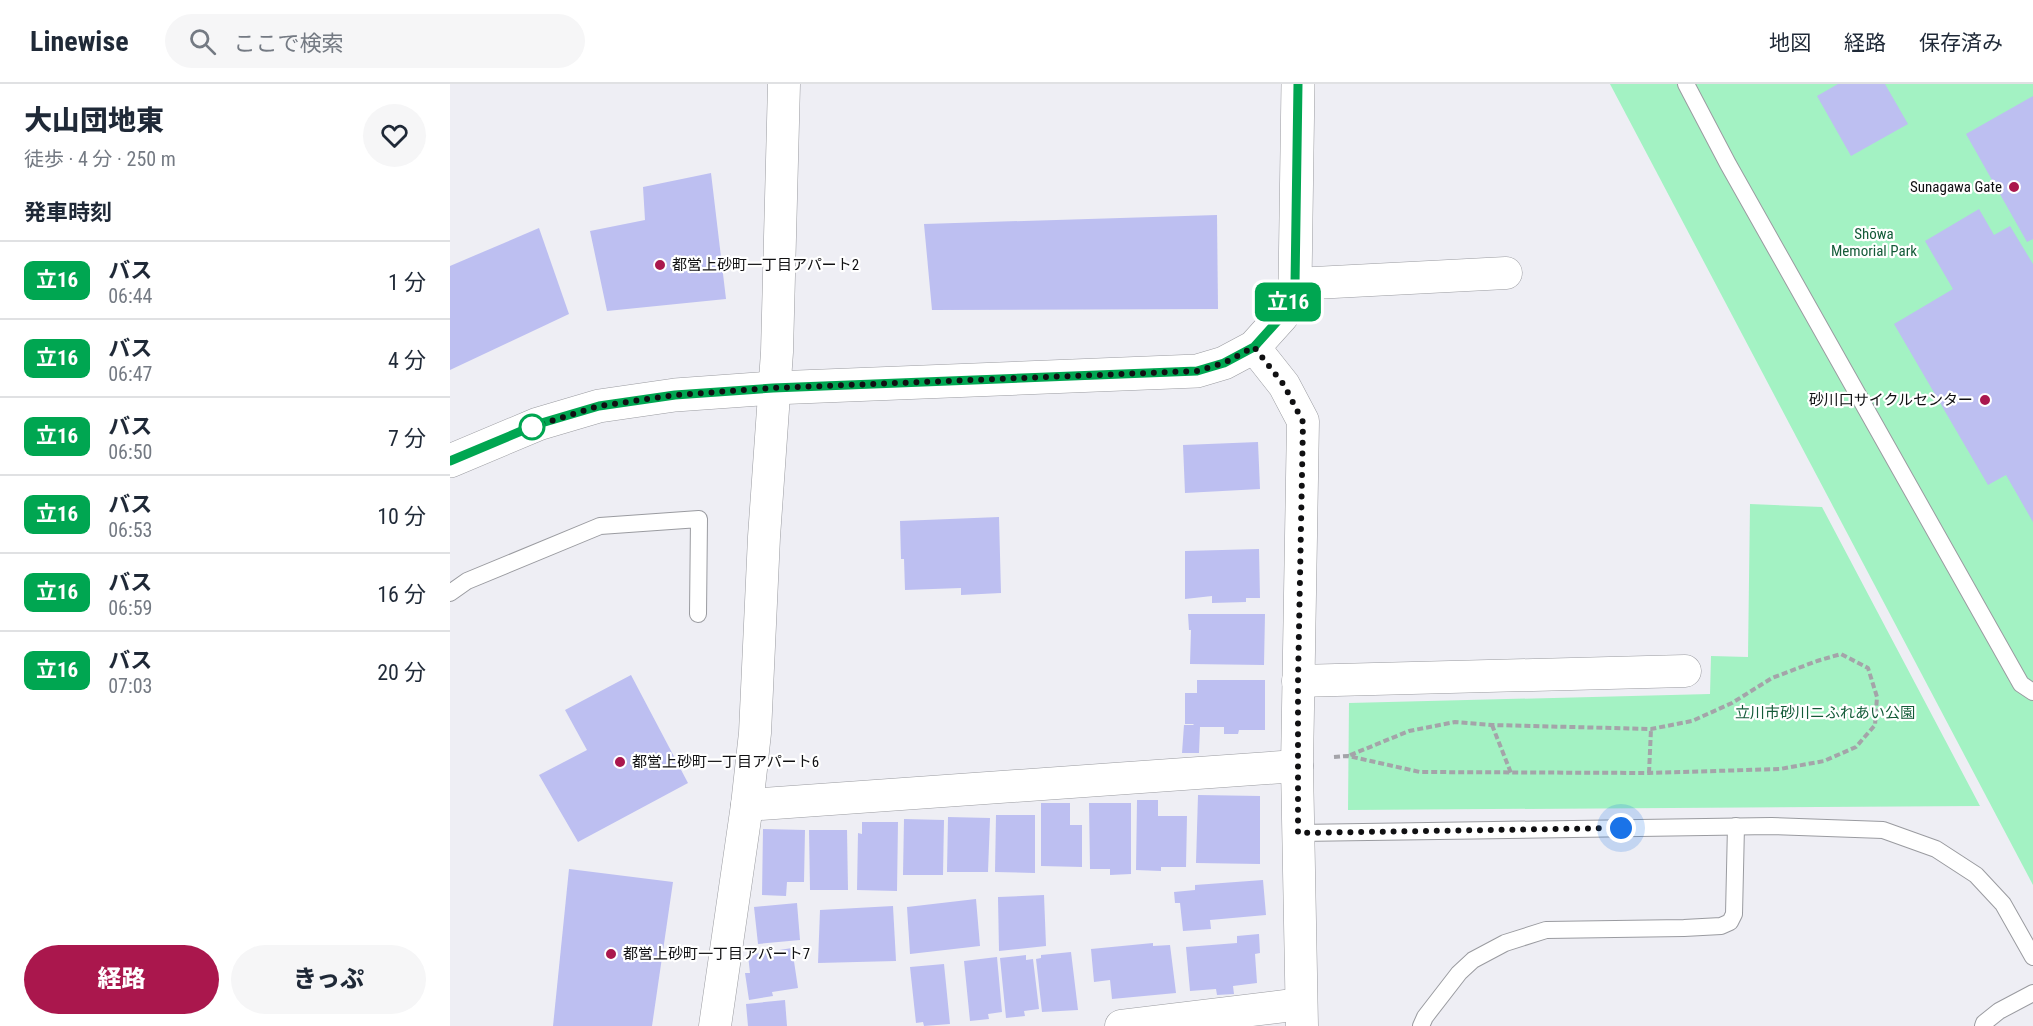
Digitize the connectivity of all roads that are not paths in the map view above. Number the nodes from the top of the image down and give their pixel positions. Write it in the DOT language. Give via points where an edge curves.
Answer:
graph roads {
  1 [pos="784,84"];
  2 [pos="1298,84"];
  3 [pos="1686,84"];
  4 [pos="1506,273"];
  5 [pos="1295,284"];
  6 [pos="1254,347"];
  7 [pos="773,388"];
  8 [pos="450,461"];
  9 [pos="450,593"];
  10 [pos="698,614"];
  11 [pos="1685,671"];
  12 [pos="1298,681"];
  13 [pos="2033,692"];
  14 [pos="1297,766"];
  15 [pos="747,805"];
  16 [pos="1736,826"];
  17 [pos="1298,833"];
  18 [pos="2033,957"];
  19 [pos="2033,993"];
  20 [pos="1301,1015"];
  21 [pos="715,1026"];
  22 [pos="1121,1026"];
  23 [pos="1421,1026"];
  24 [pos="1983,1026"];
  1 -- 7 [label="street"];
  2 -- 5 [label="street"];
  3 -- 13 [label="lane" via="2021,684"];
  4 -- 5 [label="street"];
  5 -- 6 [label="street" via="1282,316"];
  6 -- 7 [label="street" via="1224,363 1197,371"];
  6 -- 12 [label="street" via="1284,385 1303,422"];
  7 -- 8 [label="street" via="675,395 599,406 538,424"];
  7 -- 15 [label="street" via="755,733"];
  9 -- 10 [label="lane" via="467,581 600,526 699,519"];
  11 -- 12 [label="street"];
  12 -- 14 [label="street"];
  14 -- 15 [label="street"];
  14 -- 17 [label="street"];
  15 -- 21 [label="street"];
  16 -- 17 [label="lane"];
  16 -- 18 [label="lane" via="1883,830 1936,849 1976,875 2003,904"];
  16 -- 23 [label="lane" via="1734,914 1730,922 1684,928 1546,930 1473,960"];
  17 -- 20 [label="street"];
  19 -- 24 [label="lane" via="1999,1011"];
  20 -- 22 [label="street"];
}
